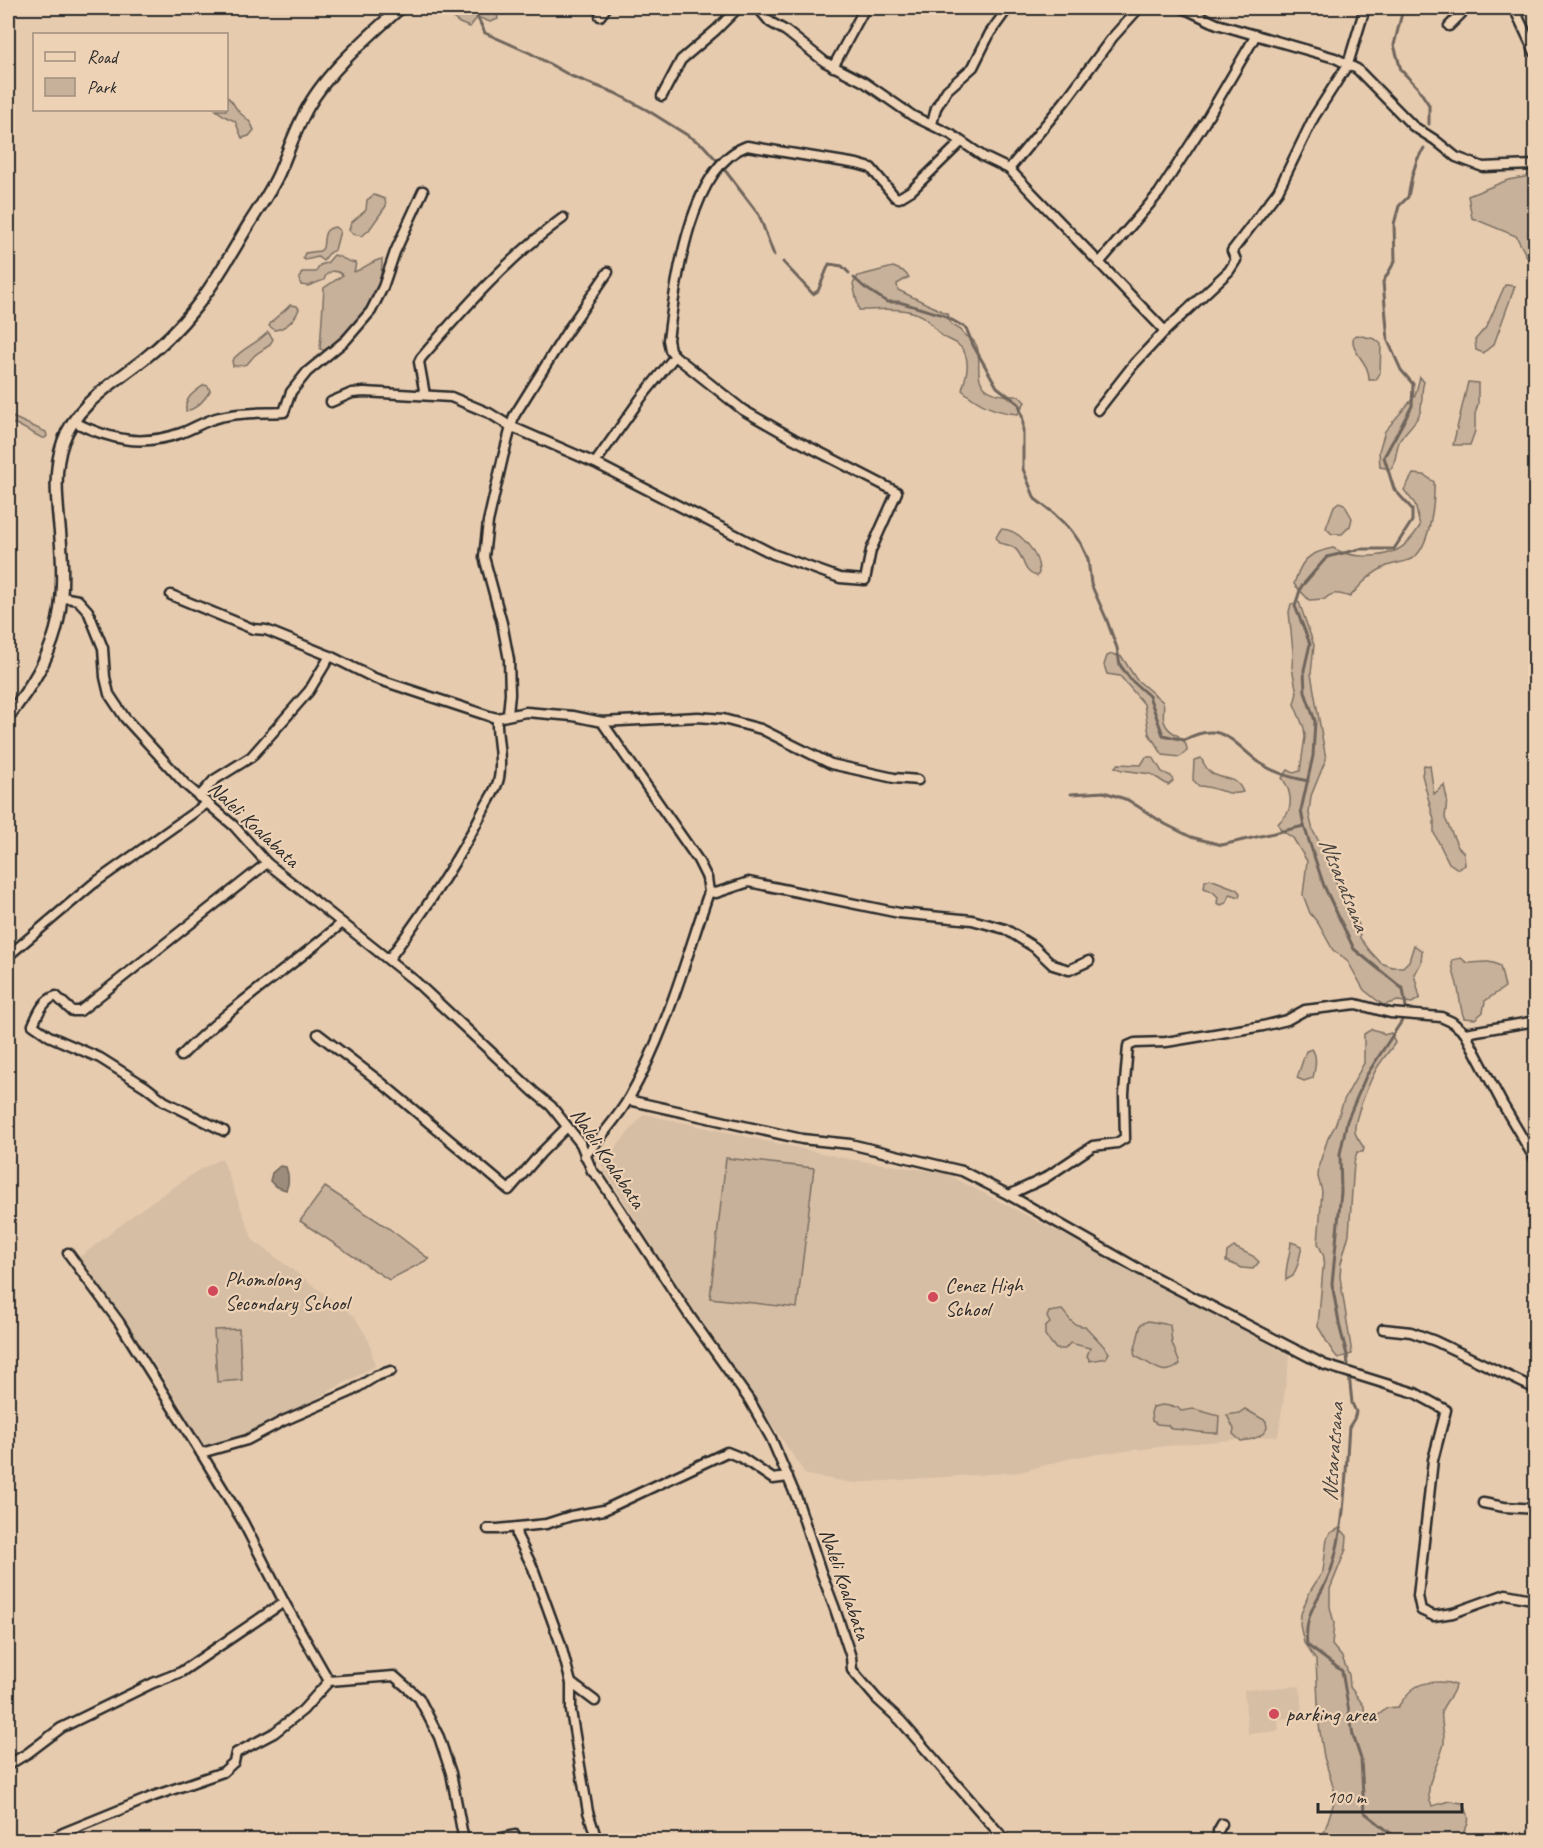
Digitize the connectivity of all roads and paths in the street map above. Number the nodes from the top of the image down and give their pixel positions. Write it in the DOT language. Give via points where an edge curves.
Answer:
graph roads {
  1 [pos="400,8"];
  2 [pos="606,8"];
  3 [pos="738,8"];
  4 [pos="758,8"];
  5 [pos="865,8"];
  6 [pos="1008,8"];
  7 [pos="1139,8"];
  8 [pos="1183,8"];
  9 [pos="1365,8"];
  10 [pos="1467,8"];
  11 [pos="1514,8"];
  12 [pos="600,16"];
  13 [pos="1449,26"];
  14 [pos="1256,35"];
  15 [pos="1536,55"];
  16 [pos="1348,64"];
  17 [pos="833,67"];
  18 [pos="662,96"];
  19 [pos="932,124"];
  20 [pos="961,142"];
  21 [pos="1536,165"];
  22 [pos="1009,169"];
  23 [pos="423,191"];
  24 [pos="563,218"];
  25 [pos="1099,263"];
  26 [pos="608,272"];
  27 [pos="1165,331"];
  28 [pos="675,356"];
  29 [pos="425,395"];
  30 [pos="331,402"];
  31 [pos="1098,410"];
  32 [pos="74,422"];
  33 [pos="510,426"];
  34 [pos="595,463"];
  35 [pos="171,595"];
  36 [pos="62,597"];
  37 [pos="330,656"];
  38 [pos="508,714"];
  39 [pos="8,717"];
  40 [pos="497,718"];
  41 [pos="602,722"];
  42 [pos="918,780"];
  43 [pos="199,797"];
  44 [pos="206,804"];
  45 [pos="267,863"];
  46 [pos="710,892"];
  47 [pos="342,923"];
  48 [pos="8,956"];
  49 [pos="388,959"];
  50 [pos="1089,961"];
  51 [pos="1536,1021"];
  52 [pos="1465,1033"];
  53 [pos="318,1034"];
  54 [pos="181,1056"];
  55 [pos="628,1100"];
  56 [pos="567,1127"];
  57 [pos="224,1131"];
  58 [pos="585,1156"];
  59 [pos="1536,1161"];
  60 [pos="1010,1195"];
  61 [pos="68,1253"];
  62 [pos="1383,1329"];
  63 [pos="391,1371"];
  64 [pos="1536,1389"];
  65 [pos="201,1453"];
  66 [pos="788,1477"];
  67 [pos="1483,1503"];
  68 [pos="1536,1509"];
  69 [pos="516,1528"];
  70 [pos="488,1529"];
  71 [pos="1536,1600"];
  72 [pos="284,1602"];
  73 [pos="330,1681"];
  74 [pos="571,1683"];
  75 [pos="595,1701"];
  76 [pos="8,1764"];
  77 [pos="1222,1824"];
  78 [pos="49,1840"];
  79 [pos="468,1840"];
  80 [pos="492,1840"];
  81 [pos="517,1840"];
  82 [pos="597,1840"];
  83 [pos="1005,1840"];
  84 [pos="1218,1840"];
  1 -- 32 [label="street" via="330,77 308,106 278,175 196,307 174,333 102,391"];
  2 -- 12 [label="street"];
  3 -- 18 [label="street" via="681,60"];
  4 -- 17 [label="street" via="770,22"];
  5 -- 17 [label="street"];
  6 -- 19 [label="street" via="990,33 974,67 947,90"];
  7 -- 22 [label="street"];
  8 -- 14 [label="street" via="1217,24"];
  9 -- 16 [label="street"];
  10 -- 13 [label="street"];
  11 -- 15 [label="street"];
  14 -- 16 [label="street"];
  14 -- 25 [label="street" via="1159,193"];
  16 -- 21 [label="street" via="1413,126 1455,157 1483,167"];
  16 -- 27 [label="street" via="1314,117 1278,191 1232,251 1236,260"];
  17 -- 19 [label="street"];
  19 -- 20 [label="street"];
  20 -- 22 [label="street"];
  20 -- 28 [label="street" via="899,198 871,168 747,146 735,150 708,180 687,232 668,340"];
  22 -- 25 [label="street"];
  23 -- 32 [label="street" via="371,311 346,340 307,372 291,392 284,412 221,416 180,434 136,442"];
  24 -- 29 [label="street" via="511,260 421,358"];
  25 -- 27 [label="street"];
  26 -- 33 [label="street" via="544,366"];
  27 -- 31 [label="street"];
  28 -- 34 [label="street"];
  28 -- 34 [label="street" via="743,410 897,492 871,550 865,580 840,578 773,554"];
  29 -- 30 [label="street" via="363,392"];
  29 -- 33 [label="street" via="451,397"];
  32 -- 36 [label="street" via="63,440 58,461"];
  33 -- 34 [label="street"];
  33 -- 38 [label="street" via="484,557 509,660"];
  35 -- 37 [label="street"];
  36 -- 39 [label="street" via="58,627 46,658"];
  36 -- 43 [label="street, Naleli Koalabata" via="78,600 88,611 103,648 109,694 125,718"];
  37 -- 40 [label="street" via="374,678"];
  37 -- 43 [label="street" via="309,691 251,757 214,780"];
  38 -- 40 [label="street"];
  38 -- 41 [label="street" via="541,713"];
  40 -- 49 [label="street" via="499,779 436,894"];
  41 -- 42 [label="street" via="723,719 761,729 831,764"];
  41 -- 46 [label="street" via="698,860"];
  43 -- 44 [label="street, Naleli Koalabata"];
  44 -- 45 [label="street, Naleli Koalabata" via="234,826"];
  44 -- 48 [label="street" via="93,884"];
  45 -- 47 [label="street, Naleli Koalabata"];
  45 -- 57 [label="street" via="80,1011 72,1011 56,996 51,997 33,1026 100,1058 164,1101"];
  46 -- 50 [label="street" via="749,882 899,913 972,920 1005,929 1053,965 1069,970"];
  46 -- 55 [label="street" via="674,997 647,1065"];
  47 -- 49 [label="street, Naleli Koalabata"];
  47 -- 54 [label="street" via="221,1019"];
  49 -- 56 [label="street, Naleli Koalabata" via="551,1106"];
  51 -- 52 [label="street"];
  52 -- 59 [label="street"];
  52 -- 60 [label="street" via="1441,1017 1390,1013 1356,1004 1305,1010 1263,1026 1166,1042 1135,1043 1128,1046 1125,1070 1125,1138 1093,1146 1045,1178"];
  53 -- 56 [label="street" via="509,1190"];
  55 -- 58 [label="street"];
  55 -- 60 [label="street" via="802,1139 850,1144 962,1171"];
  56 -- 58 [label="street, Naleli Koalabata"];
  58 -- 66 [label="street, Naleli Koalabata" via="750,1401"];
  60 -- 71 [label="street" via="1137,1268 1325,1365 1415,1393 1446,1410 1433,1460 1418,1596 1421,1610 1434,1616 1468,1609 1506,1594"];
  61 -- 65 [label="street" via="119,1322"];
  62 -- 64 [label="street" via="1411,1332 1435,1341"];
  63 -- 65 [label="street" via="247,1440"];
  65 -- 72 [label="street" via="243,1522"];
  66 -- 69 [label="street" via="773,1479 727,1452 604,1510"];
  66 -- 83 [label="street, Naleli Koalabata" via="846,1641 852,1670"];
  67 -- 68 [label="street"];
  69 -- 70 [label="street"];
  69 -- 74 [label="street" via="560,1642"];
  72 -- 73 [label="street"];
  72 -- 76 [label="street" via="182,1672 61,1728"];
  73 -- 78 [label="street" via="274,1733 236,1753 234,1762 223,1772"];
  73 -- 79 [label="street" via="394,1676 419,1698 439,1737 451,1773 463,1836"];
  74 -- 75 [label="street"];
  74 -- 82 [label="street" via="579,1760"];
  77 -- 84 [label="street"];
  80 -- 81 [label="street" via="515,1835"];
}
